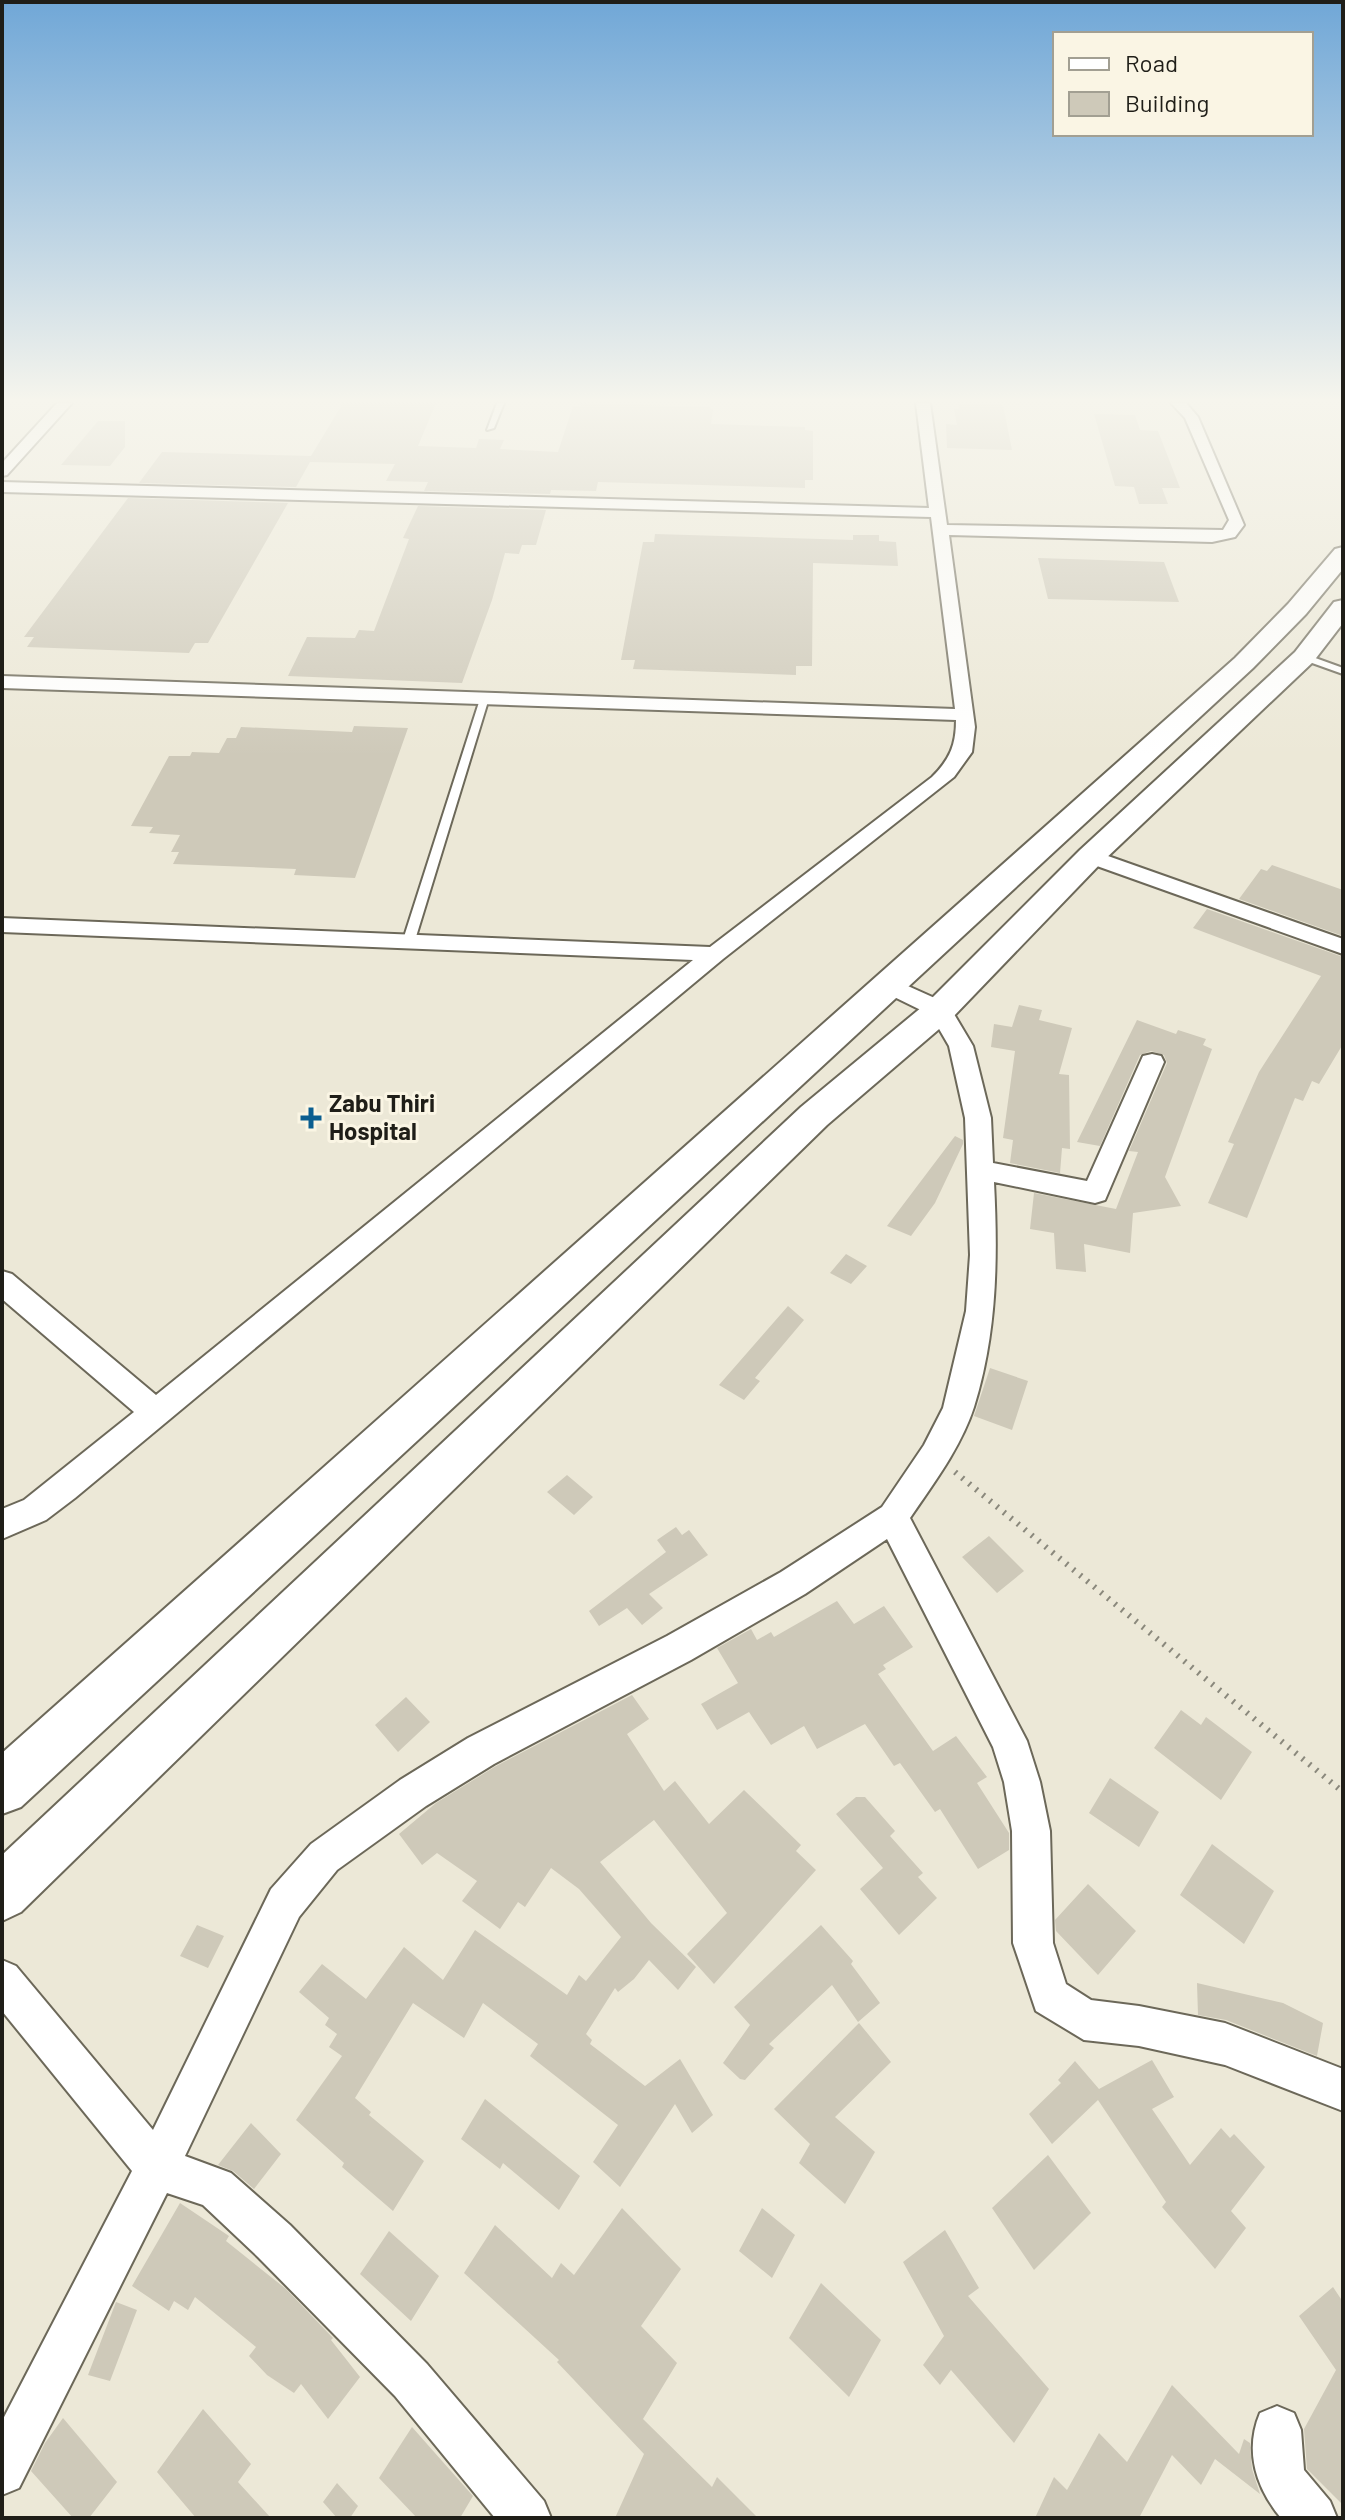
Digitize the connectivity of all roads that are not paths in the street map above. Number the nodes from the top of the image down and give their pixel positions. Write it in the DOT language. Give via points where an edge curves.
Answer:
graph roads {
  1 [pos="902,521"];
  2 [pos="1237,521"];
  3 [pos="939,522"];
  4 [pos="1343,554"];
  5 [pos="1343,607"];
  6 [pos="1304,657"];
  7 [pos="1343,671"];
  8 [pos="2,682"];
  9 [pos="484,698"];
  10 [pos="965,715"];
  11 [pos="1091,856"];
  12 [pos="2,925"];
  13 [pos="409,940"];
  14 [pos="1343,947"];
  15 [pos="715,954"];
  16 [pos="890,986"];
  17 [pos="940,1010"];
  18 [pos="1152,1062"];
  19 [pos="981,1170"];
  20 [pos="2,1282"];
  21 [pos="156,1413"];
  22 [pos="893,1517"];
  23 [pos="2,1524"];
  24 [pos="2,1788"];
  25 [pos="2,1893"];
  26 [pos="2,1980"];
  27 [pos="1343,2090"];
  28 [pos="157,2168"];
  29 [pos="1277,2430"];
  30 [pos="2,2471"];
  31 [pos="527,2518"];
  32 [pos="1313,2518"];
  1 -- 3 [label="street"];
  2 -- 3 [label="street" via="1228,535 1212,537"];
  3 -- 10 [label="street"];
  4 -- 16 [label="main road" via="1244,663"];
  5 -- 6 [label="main road"];
  6 -- 7 [label="lane"];
  6 -- 11 [label="main road"];
  8 -- 9 [label="street"];
  9 -- 10 [label="street"];
  9 -- 13 [label="lane"];
  10 -- 15 [label="street" via="964,749 939,781"];
  11 -- 14 [label="street"];
  11 -- 17 [label="main road"];
  12 -- 13 [label="street"];
  13 -- 15 [label="street"];
  15 -- 21 [label="street"];
  16 -- 17 [label="street"];
  16 -- 24 [label="main road"];
  17 -- 19 [label="street" via="969,1070"];
  17 -- 25 [label="main road" via="814,1116"];
  18 -- 19 [label="street" via="1095,1193"];
  19 -- 22 [label="street" via="980,1311 958,1408 935,1455"];
  20 -- 21 [label="street"];
  21 -- 23 [label="street" via="35,1510"];
  22 -- 27 [label="street" via="1009,1741 1031,1831 1033,1943 1050,1997 1084,2020 1225,2044"];
  22 -- 28 [label="street" via="793,1583 481,1751 324,1857 285,1903"];
  26 -- 28 [label="street"];
  28 -- 30 [label="street"];
  28 -- 31 [label="street" via="216,2188 274,2241 411,2380"];
  29 -- 32 [label="street" via="1281,2480"];
}
